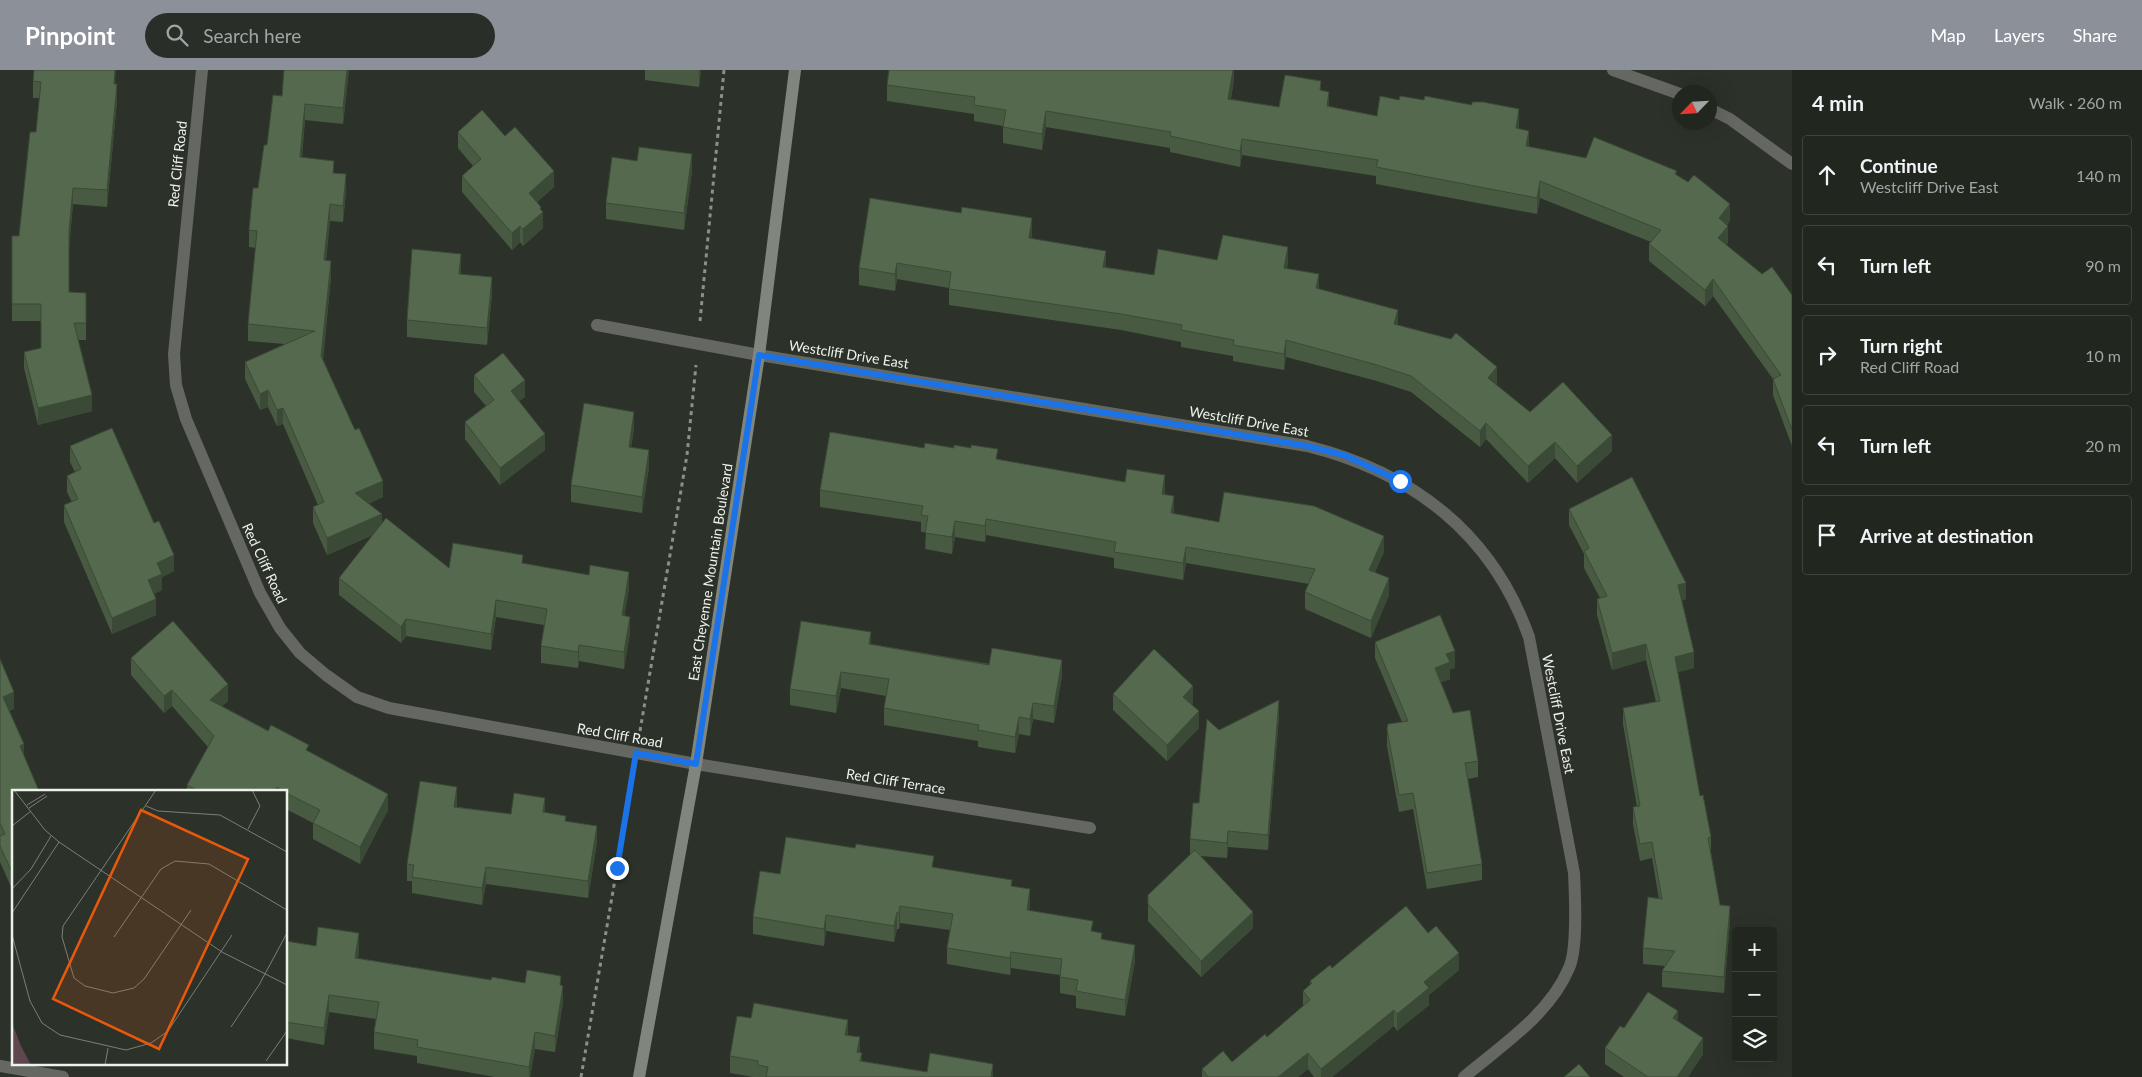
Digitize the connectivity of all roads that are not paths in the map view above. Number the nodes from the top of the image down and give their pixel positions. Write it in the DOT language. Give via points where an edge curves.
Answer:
graph roads {
  1 [pos="202,70"];
  2 [pos="795,70"];
  3 [pos="1613,70"];
  4 [pos="1672,91"];
  5 [pos="1717,112"];
  6 [pos="1792,164"];
  7 [pos="597,325"];
  8 [pos="759,355"];
  9 [pos="696,764"];
  10 [pos="1090,828"];
  11 [pos="0,1066"];
  12 [pos="63,1077"];
  13 [pos="639,1077"];
  14 [pos="1464,1077"];
  1 -- 9 [label="street, Red Cliff Road" via="174,354 176,385 186,419 260,593 280,628 300,653 357,697 390,708"];
  2 -- 8 [label="street, East Cheyenne Mountain Boulevard"];
  3 -- 4 [label="street"];
  5 -- 6 [label="street"];
  7 -- 8 [label="street, Westcliff Drive East"];
  8 -- 9 [label="street, East Cheyenne Mountain Boulevard"];
  8 -- 14 [label="street, Westcliff Drive East" via="1307,446 1344,455 1385,472 1414,490 1477,544 1518,605 1529,637 1574,873 1576,906 1570,967 1541,1011"];
  9 -- 10 [label="street, Red Cliff Terrace"];
  9 -- 13 [label="street, East Cheyenne Mountain Boulevard"];
  11 -- 12 [label="street"];
}
